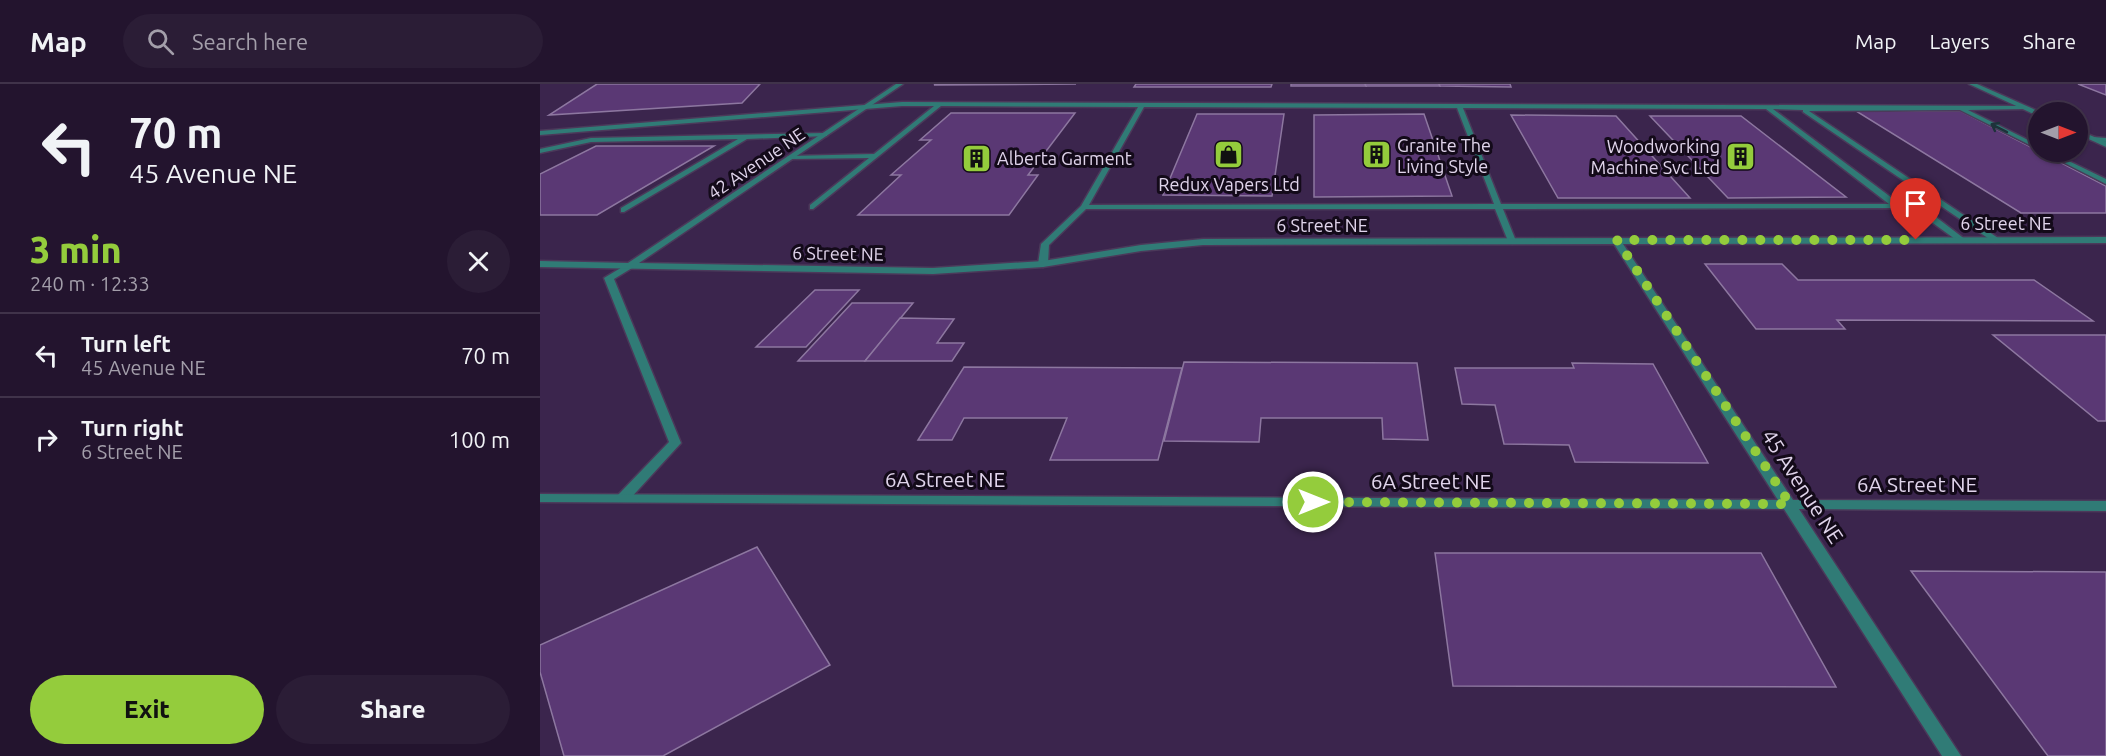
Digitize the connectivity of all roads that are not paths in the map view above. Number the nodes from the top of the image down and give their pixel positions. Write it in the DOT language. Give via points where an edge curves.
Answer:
graph roads {
  1 [pos="900,84"];
  2 [pos="1972,84"];
  3 [pos="939,105"];
  4 [pos="1142,105"];
  5 [pos="1459,106"];
  6 [pos="866,107"];
  7 [pos="1767,107"];
  8 [pos="1810,108"];
  9 [pos="1960,108"];
  10 [pos="2024,108"];
  11 [pos="2028,110"];
  12 [pos="540,133"];
  13 [pos="825,135"];
  14 [pos="746,137"];
  15 [pos="2088,137"];
  16 [pos="2093,140"];
  17 [pos="2106,140"];
  18 [pos="2028,142"];
  19 [pos="2106,146"];
  20 [pos="540,152"];
  21 [pos="876,156"];
  22 [pos="791,158"];
  23 [pos="2066,162"];
  24 [pos="2106,182"];
  25 [pos="1500,206"];
  26 [pos="1897,206"];
  27 [pos="813,207"];
  28 [pos="1084,207"];
  29 [pos="624,210"];
  30 [pos="1929,216"];
  31 [pos="1960,216"];
  32 [pos="1617,240"];
  33 [pos="1962,240"];
  34 [pos="1995,240"];
  35 [pos="2106,240"];
  36 [pos="1512,241"];
  37 [pos="540,264"];
  38 [pos="1043,264"];
  39 [pos="629,266"];
  40 [pos="540,498"];
  41 [pos="622,498"];
  42 [pos="1790,504"];
  43 [pos="2106,506"];
  44 [pos="1952,756"];
  1 -- 6 [label="street, 42 Avenue NE"];
  2 -- 10 [label="street"];
  3 -- 4 [label="street"];
  3 -- 6 [label="street"];
  3 -- 21 [label="street"];
  4 -- 5 [label="street"];
  4 -- 28 [label="street"];
  5 -- 7 [label="street"];
  5 -- 25 [label="street"];
  6 -- 12 [label="street"];
  6 -- 13 [label="street, 42 Avenue NE"];
  7 -- 8 [label="street"];
  7 -- 26 [label="street"];
  8 -- 9 [label="street"];
  8 -- 31 [label="street" via="1805,111"];
  9 -- 10 [label="street"];
  18 -- 9 [label="street, one-way"];
  10 -- 11 [label="street"];
  13 -- 14 [label="street"];
  13 -- 22 [label="street, 42 Avenue NE"];
  14 -- 20 [label="street" via="591,140"];
  14 -- 29 [label="street"];
  15 -- 16 [label="street"];
  16 -- 17 [label="street"];
  16 -- 19 [label="street"];
  21 -- 22 [label="street"];
  21 -- 27 [label="street"];
  22 -- 39 [label="street, 42 Avenue NE"];
  23 -- 24 [label="street"];
  25 -- 26 [label="street"];
  25 -- 28 [label="street"];
  25 -- 36 [label="street"];
  26 -- 30 [label="street"];
  28 -- 38 [label="street" via="1045,244"];
  30 -- 31 [label="street"];
  30 -- 33 [label="street"];
  31 -- 34 [label="street"];
  32 -- 33 [label="street, 6 Street NE"];
  32 -- 36 [label="street, 6 Street NE"];
  32 -- 42 [label="street, 45 Avenue NE"];
  33 -- 34 [label="street, 6 Street NE"];
  34 -- 35 [label="street, 6 Street NE"];
  36 -- 38 [label="street, 6 Street NE" via="1203,242"];
  37 -- 39 [label="street, 6 Street NE"];
  38 -- 39 [label="street, 6 Street NE" via="933,271"];
  39 -- 41 [label="street, 42 Avenue NE" via="609,278 675,443"];
  40 -- 41 [label="street, 6A Street NE"];
  41 -- 42 [label="street, 6A Street NE"];
  42 -- 43 [label="street, 6A Street NE"];
  42 -- 44 [label="street, 45 Avenue NE"];
}
